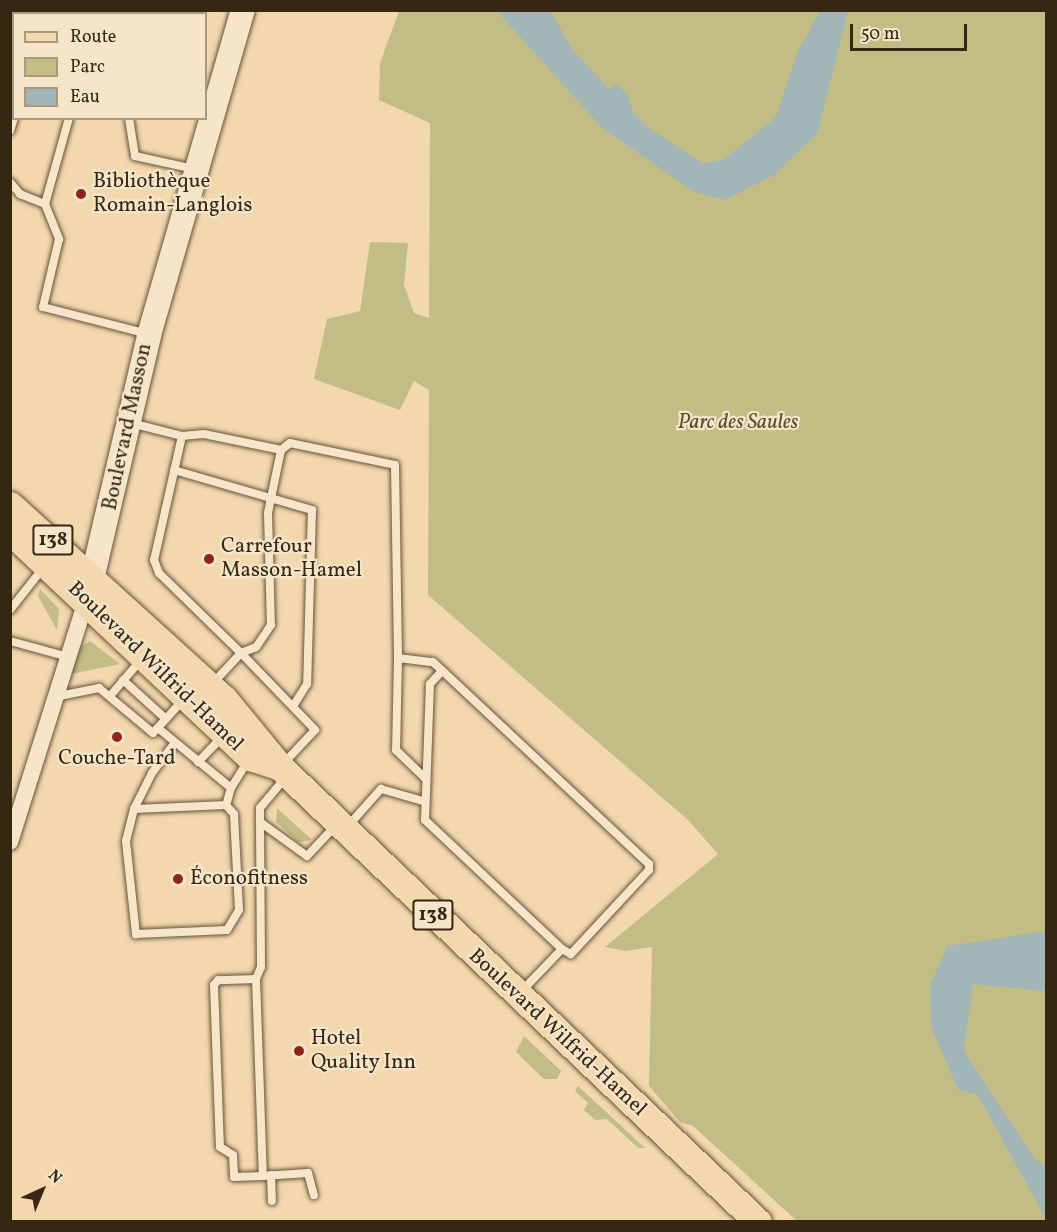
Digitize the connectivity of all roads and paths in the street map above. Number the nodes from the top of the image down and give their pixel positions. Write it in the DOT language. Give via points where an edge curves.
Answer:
graph roads {
  1 [pos="243,10"];
  2 [pos="207,109"];
  3 [pos="68,120"];
  4 [pos="129,120"];
  5 [pos="203,120"];
  6 [pos="194,169"];
  7 [pos="10,182"];
  8 [pos="45,204"];
  9 [pos="149,334"];
  10 [pos="129,422"];
  11 [pos="182,436"];
  12 [pos="281,450"];
  13 [pos="174,470"];
  14 [pos="270,502"];
  15 [pos="10,505"];
  16 [pos="10,531"];
  17 [pos="46,564"];
  18 [pos="90,589"];
  19 [pos="10,610"];
  20 [pos="10,641"];
  21 [pos="241,653"];
  22 [pos="145,656"];
  23 [pos="68,657"];
  24 [pos="399,658"];
  25 [pos="442,671"];
  26 [pos="123,680"];
  27 [pos="199,690"];
  28 [pos="110,696"];
  29 [pos="54,697"];
  30 [pos="294,705"];
  31 [pos="166,719"];
  32 [pos="158,728"];
  33 [pos="225,733"];
  34 [pos="175,743"];
  35 [pos="250,757"];
  36 [pos="198,762"];
  37 [pos="284,771"];
  38 [pos="425,778"];
  39 [pos="231,788"];
  40 [pos="423,801"];
  41 [pos="226,805"];
  42 [pos="135,809"];
  43 [pos="260,822"];
  44 [pos="342,825"];
  45 [pos="10,843"];
  46 [pos="562,949"];
  47 [pos="256,979"];
  48 [pos="516,997"];
  49 [pos="267,1175"];
  50 [pos="314,1195"];
  51 [pos="272,1201"];
  52 [pos="758,1221"];
  1 -- 2 [label="main road, Boulevard Masson"];
  3 -- 8 [label="lane"];
  4 -- 6 [label="lane" via="135,156"];
  5 -- 6 [label="main road, Boulevard Masson"];
  6 -- 9 [label="main road, Boulevard Masson"];
  7 -- 8 [label="lane" via="20,194"];
  8 -- 9 [label="lane" via="59,239 44,307"];
  9 -- 10 [label="main road, Boulevard Masson"];
  10 -- 11 [label="lane"];
  10 -- 18 [label="main road, Boulevard Masson"];
  11 -- 12 [label="lane" via="204,434"];
  11 -- 13 [label="lane"];
  12 -- 14 [label="lane"];
  12 -- 24 [label="lane" via="290,443 395,465 399,471"];
  13 -- 14 [label="lane" via="244,487"];
  13 -- 21 [label="lane" via="154,552 155,567"];
  14 -- 21 [label="lane" via="271,625 256,647"];
  14 -- 30 [label="lane" via="312,510 307,684"];
  15 -- 18 [label="main road, Boulevard Wilfrid-Hamel / 138"];
  16 -- 17 [label="main road, Boulevard Wilfrid-Hamel / 138"];
  17 -- 18 [label="main road, Boulevard Wilfrid-Hamel / 138"];
  17 -- 19 [label="lane"];
  18 -- 22 [label="main road, Boulevard Wilfrid-Hamel / 138"];
  18 -- 23 [label="street, Boulevard Masson"];
  18 -- 27 [label="main road, Boulevard Wilfrid-Hamel / 138"];
  20 -- 23 [label="lane"];
  21 -- 27 [label="lane"];
  21 -- 30 [label="lane"];
  22 -- 26 [label="lane"];
  22 -- 27 [label="main road, Boulevard Wilfrid-Hamel / 138"];
  23 -- 29 [label="street, Boulevard Masson"];
  24 -- 25 [label="lane" via="433,662"];
  24 -- 38 [label="lane" via="396,750"];
  25 -- 38 [label="lane" via="430,684"];
  25 -- 46 [label="lane" via="649,864 649,870 571,954"];
  26 -- 28 [label="lane"];
  26 -- 31 [label="lane"];
  27 -- 31 [label="lane"];
  27 -- 33 [label="main road, Boulevard Wilfrid-Hamel / 138"];
  27 -- 37 [label="main road, Boulevard Wilfrid-Hamel / 138"];
  28 -- 29 [label="lane" via="99,688"];
  28 -- 32 [label="lane" via="153,733"];
  29 -- 45 [label="street, Boulevard Masson"];
  30 -- 37 [label="lane" via="315,730"];
  31 -- 32 [label="lane"];
  32 -- 34 [label="lane"];
  33 -- 35 [label="main road, Boulevard Wilfrid-Hamel / 138"];
  33 -- 36 [label="lane"];
  34 -- 36 [label="lane"];
  34 -- 42 [label="lane" via="152,773"];
  35 -- 37 [label="main road, Boulevard Wilfrid-Hamel / 138"];
  35 -- 39 [label="lane"];
  36 -- 39 [label="lane"];
  37 -- 43 [label="lane" via="260,808"];
  37 -- 44 [label="main road, Boulevard Wilfrid-Hamel / 138"];
  38 -- 40 [label="lane"];
  39 -- 41 [label="lane"];
  40 -- 44 [label="lane" via="381,789"];
  40 -- 46 [label="lane" via="425,820"];
  41 -- 42 [label="lane"];
  41 -- 42 [label="lane" via="234,814 239,910 227,930 136,934 126,841"];
  43 -- 44 [label="lane" via="308,856"];
  43 -- 47 [label="lane" via="261,967"];
  44 -- 48 [label="main road, Boulevard Wilfrid-Hamel / 138"];
  46 -- 48 [label="lane"];
  47 -- 49 [label="lane"];
  47 -- 49 [label="lane" via="218,980 214,985 219,1135 220,1147 233,1155 234,1177"];
  48 -- 52 [label="main road, Boulevard Wilfrid-Hamel / 138"];
  49 -- 50 [label="lane" via="308,1173"];
  49 -- 51 [label="lane"];
}
